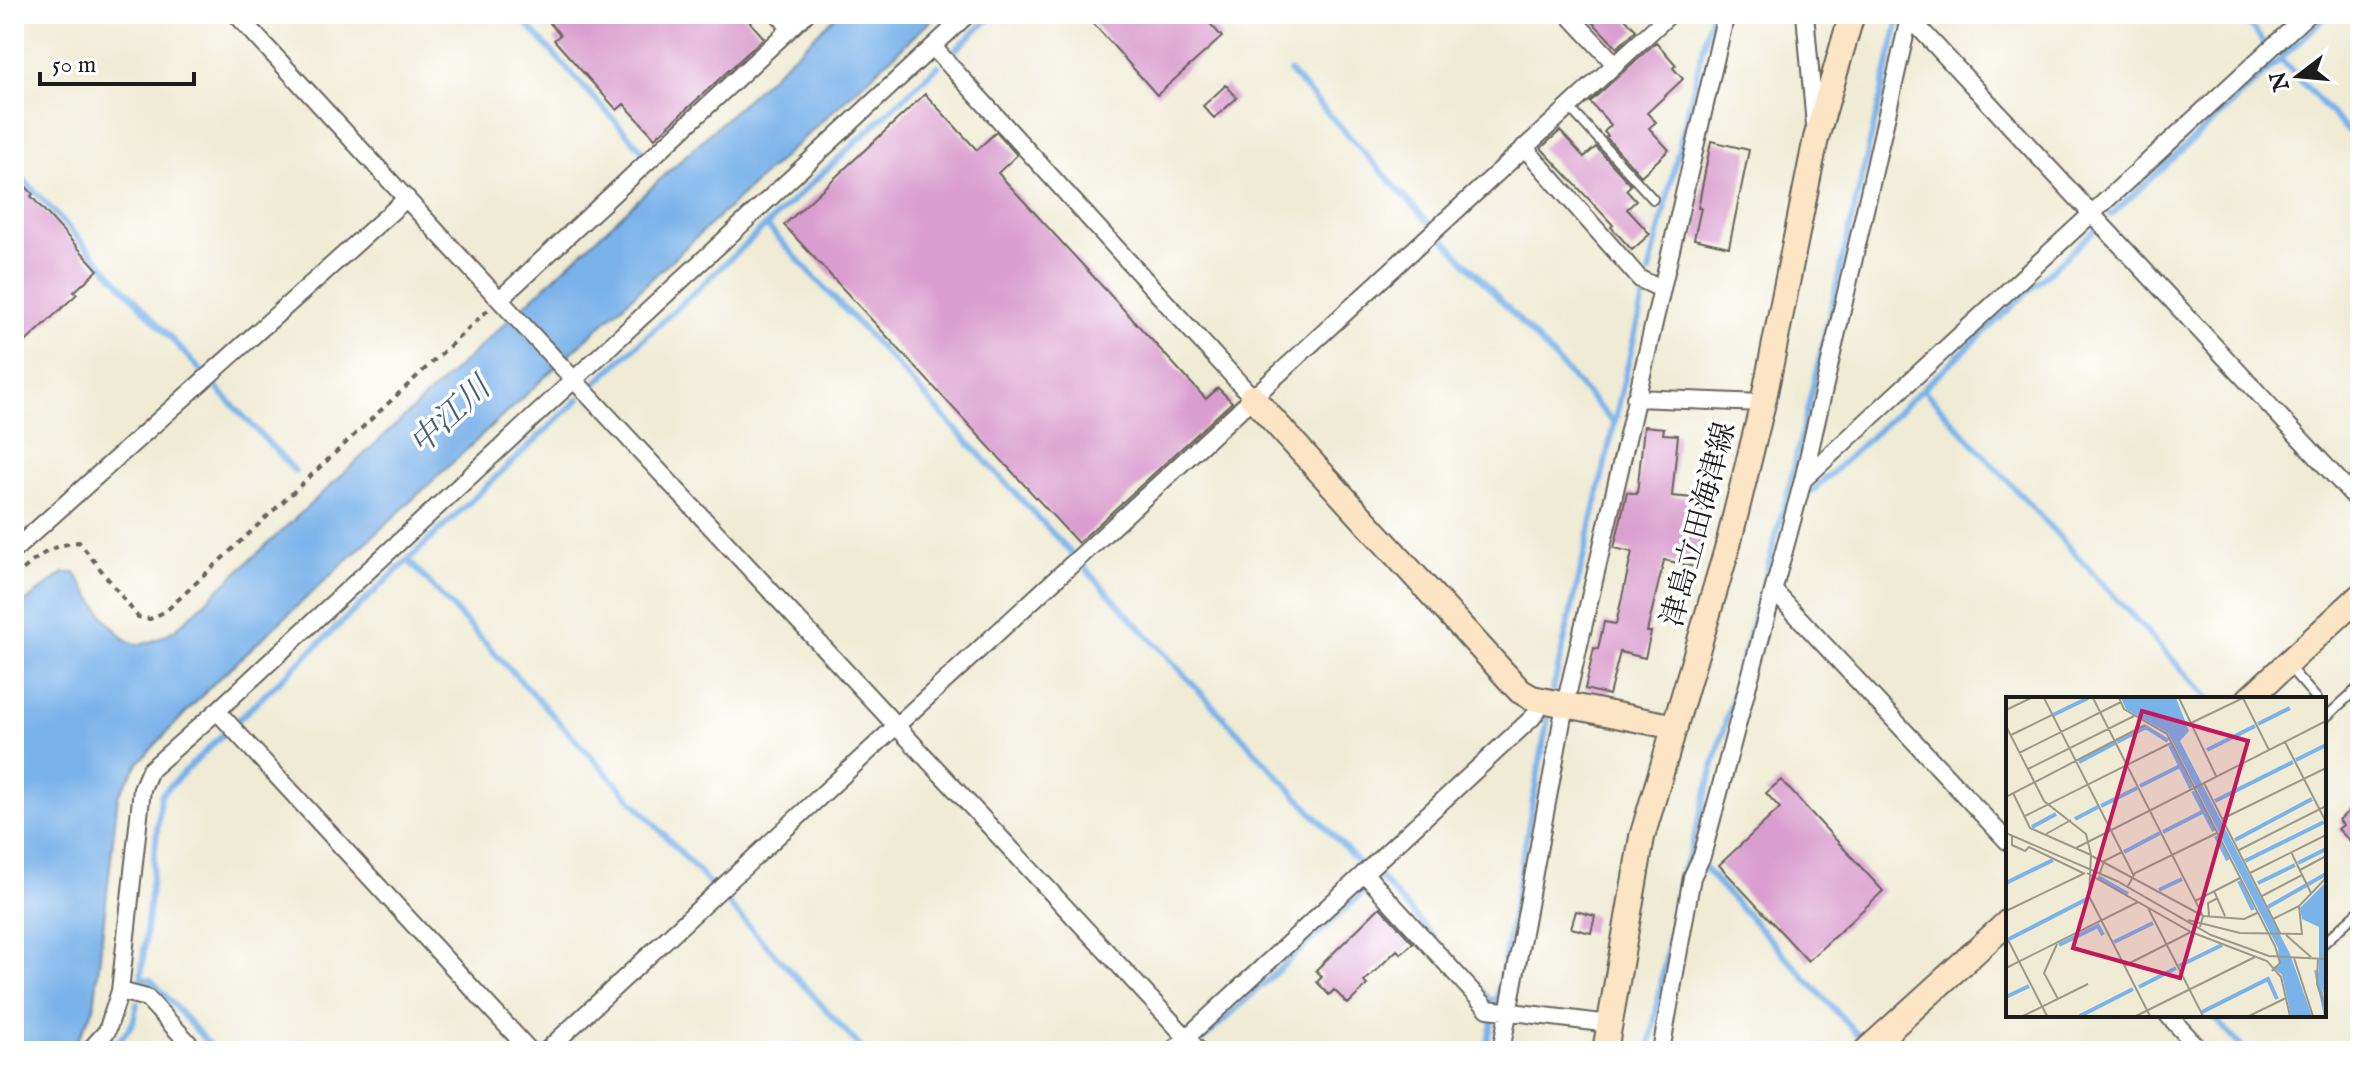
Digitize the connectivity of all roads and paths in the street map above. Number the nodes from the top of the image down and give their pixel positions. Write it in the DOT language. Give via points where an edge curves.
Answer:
graph roads {
  1 [pos="236,14"];
  2 [pos="778,14"];
  3 [pos="806,14"];
  4 [pos="968,14"];
  5 [pos="1568,14"];
  6 [pos="1670,14"];
  7 [pos="1726,14"];
  8 [pos="1805,14"];
  9 [pos="1852,14"];
  10 [pos="2308,14"];
  11 [pos="1911,16"];
  12 [pos="791,28"];
  13 [pos="933,47"];
  14 [pos="1615,64"];
  15 [pos="1569,107"];
  16 [pos="1816,138"];
  17 [pos="1524,147"];
  18 [pos="407,198"];
  19 [pos="1653,199"];
  20 [pos="2092,214"];
  21 [pos="1661,289"];
  22 [pos="504,305"];
  23 [pos="570,374"];
  24 [pos="1252,397"];
  25 [pos="1635,398"];
  26 [pos="1763,403"];
  27 [pos="1803,480"];
  28 [pos="2360,503"];
  29 [pos="14,550"];
  30 [pos="14,578"];
  31 [pos="1774,591"];
  32 [pos="2360,596"];
  33 [pos="2287,664"];
  34 [pos="2360,686"];
  35 [pos="2251,697"];
  36 [pos="2315,697"];
  37 [pos="1555,703"];
  38 [pos="217,711"];
  39 [pos="2326,713"];
  40 [pos="896,726"];
  41 [pos="1675,727"];
  42 [pos="2006,840"];
  43 [pos="1364,873"];
  44 [pos="2360,910"];
  45 [pos="2006,924"];
  46 [pos="2326,941"];
  47 [pos="120,991"];
  48 [pos="1508,1011"];
  49 [pos="2170,1017"];
  50 [pos="1610,1024"];
  51 [pos="1186,1038"];
  52 [pos="89,1051"];
  53 [pos="196,1051"];
  54 [pos="530,1051"];
  55 [pos="546,1051"];
  56 [pos="1172,1051"];
  57 [pos="1199,1051"];
  58 [pos="1501,1051"];
  59 [pos="1605,1051"];
  60 [pos="1661,1051"];
  61 [pos="1866,1051"];
  62 [pos="2201,1051"];
  1 -- 18 [label="street"];
  2 -- 12 [label="street"];
  3 -- 12 [label="street"];
  4 -- 13 [label="street"];
  5 -- 14 [label="street"];
  6 -- 14 [label="street"];
  7 -- 21 [label="street"];
  8 -- 16 [label="street"];
  9 -- 16 [label="main road, 津島立田海津線"];
  10 -- 20 [label="street"];
  11 -- 20 [label="street"];
  11 -- 27 [label="street"];
  12 -- 22 [label="street"];
  13 -- 23 [label="street"];
  13 -- 24 [label="street"];
  14 -- 15 [label="street"];
  15 -- 17 [label="street"];
  15 -- 19 [label="lane"];
  16 -- 26 [label="main road, 津島立田海津線"];
  17 -- 21 [label="street" via="1640,279"];
  17 -- 24 [label="street"];
  18 -- 22 [label="street"];
  18 -- 29 [label="street"];
  20 -- 27 [label="street"];
  20 -- 28 [label="street"];
  21 -- 25 [label="street"];
  22 -- 23 [label="street"];
  22 -- 30 [label="path" via="166,611 150,619 138,617 79,542 59,544"];
  23 -- 38 [label="street"];
  23 -- 40 [label="street"];
  24 -- 37 [label="main road" via="1520,691"];
  24 -- 40 [label="street"];
  25 -- 26 [label="street"];
  25 -- 37 [label="street"];
  26 -- 41 [label="main road, 津島立田海津線"];
  27 -- 31 [label="street"];
  31 -- 42 [label="street"];
  31 -- 60 [label="street" via="1692,877"];
  32 -- 33 [label="main road"];
  33 -- 35 [label="main road"];
  33 -- 36 [label="lane"];
  34 -- 39 [label="lane"];
  37 -- 41 [label="main road"];
  37 -- 43 [label="street" via="1532,718"];
  37 -- 48 [label="street"];
  38 -- 47 [label="street" via="150,770 142,789"];
  38 -- 54 [label="street"];
  40 -- 51 [label="street"];
  40 -- 55 [label="street"];
  41 -- 50 [label="main road, 津島立田海津線" via="1642,837"];
  43 -- 48 [label="street" via="1488,1009"];
  43 -- 51 [label="street"];
  44 -- 46 [label="lane"];
  45 -- 61 [label="main road"];
  47 -- 52 [label="street" via="107,1031"];
  47 -- 53 [label="street" via="147,998"];
  48 -- 50 [label="street"];
  48 -- 58 [label="street"];
  49 -- 62 [label="street"];
  50 -- 59 [label="main road, 津島立田海津線"];
  51 -- 56 [label="street"];
  51 -- 57 [label="street"];
}
